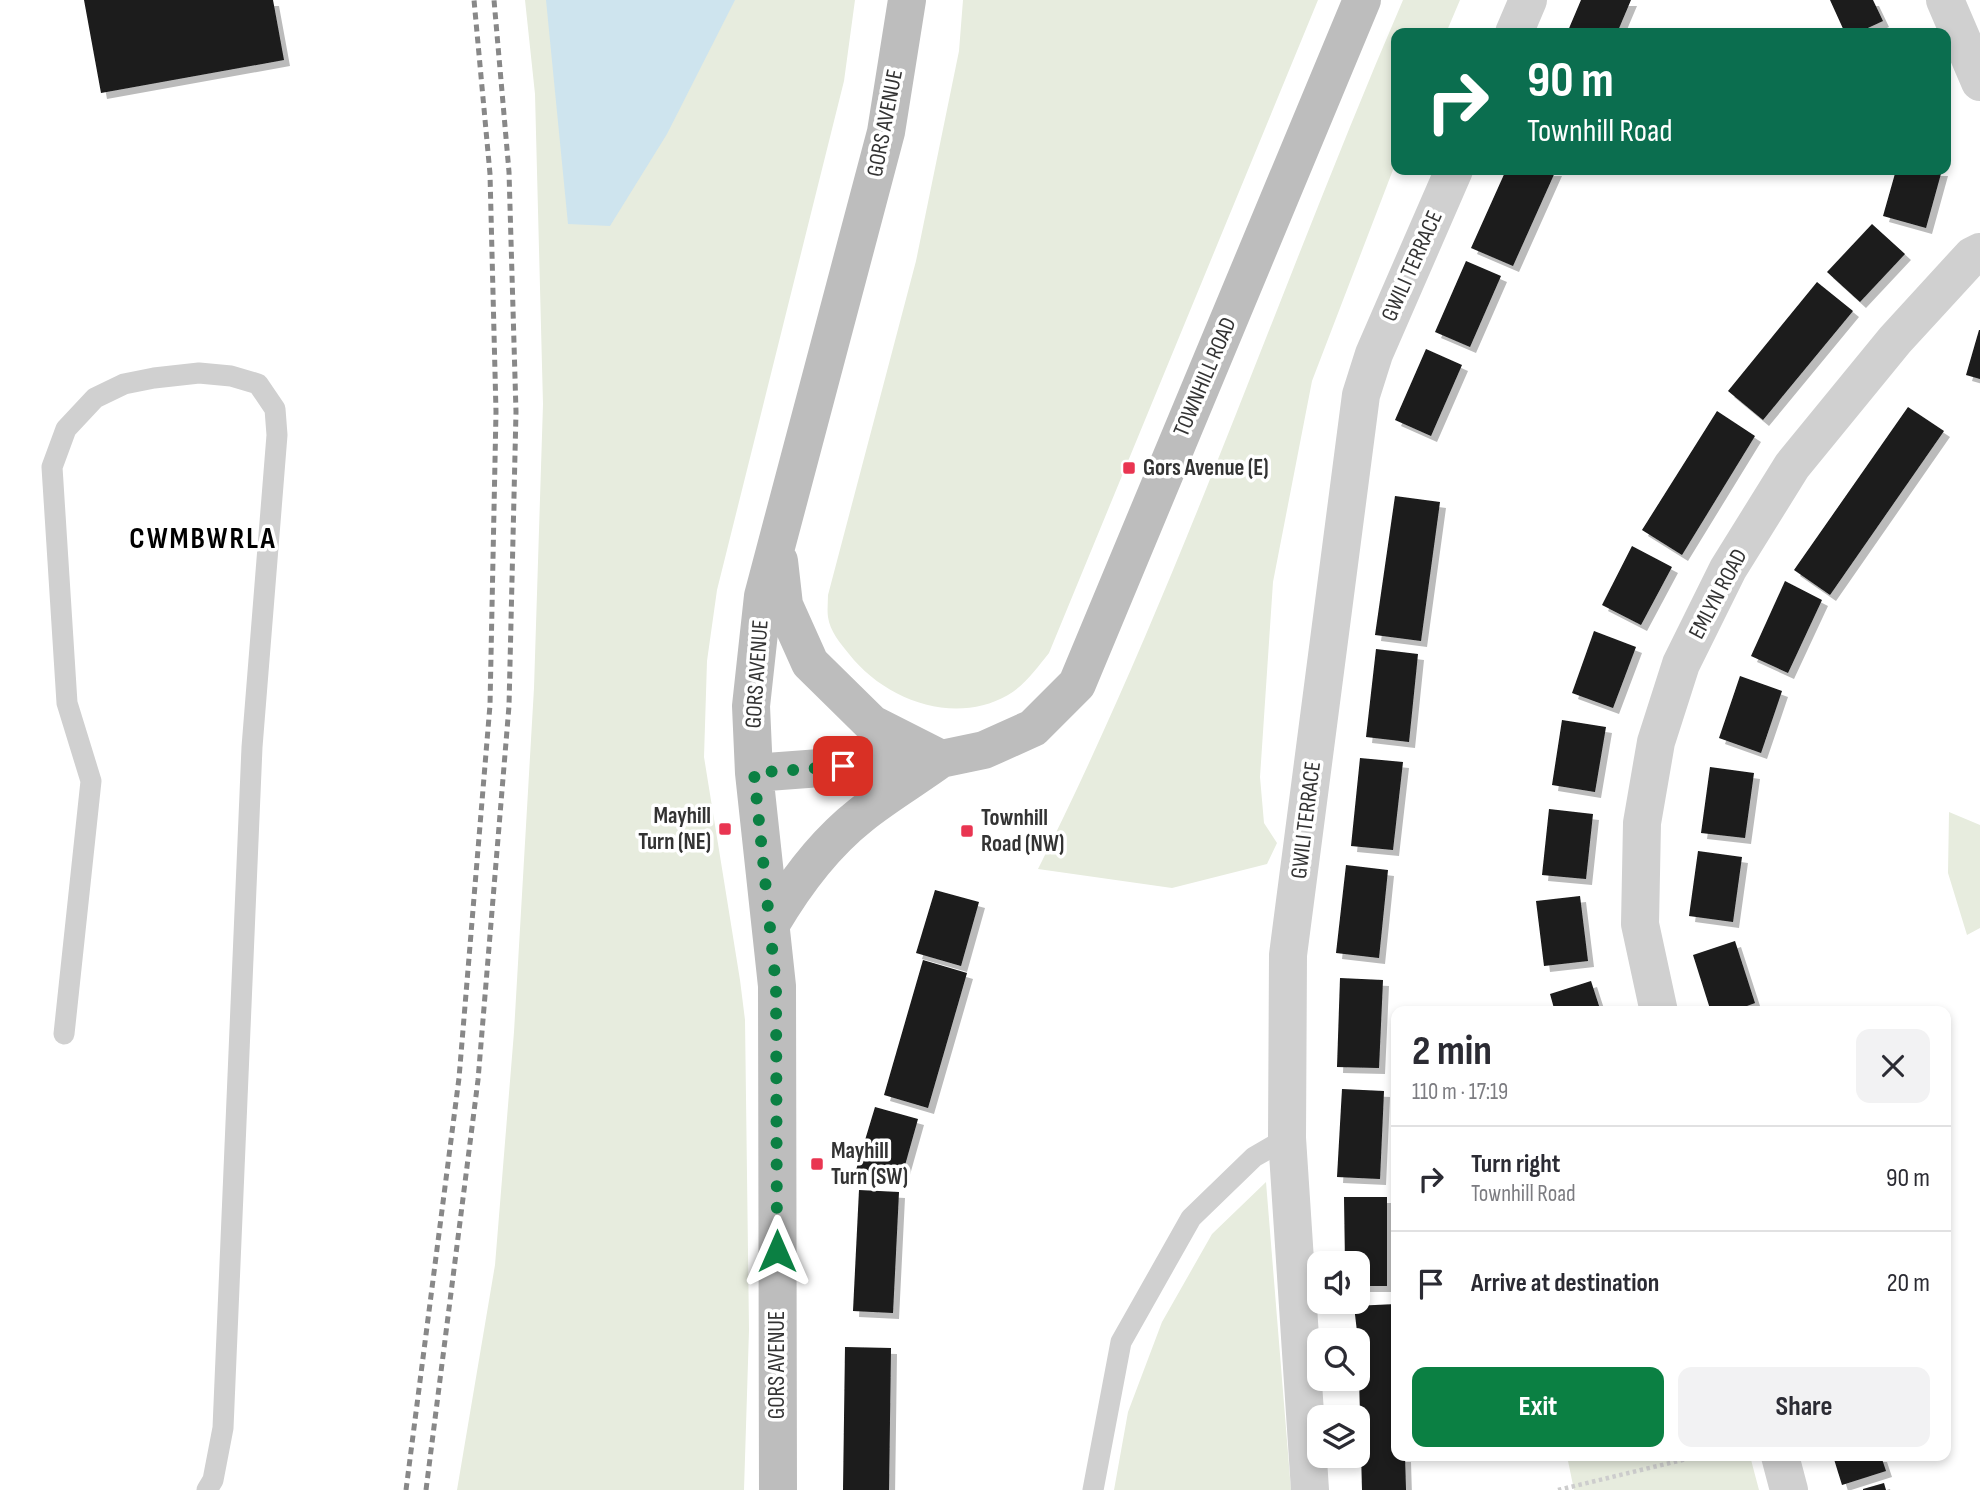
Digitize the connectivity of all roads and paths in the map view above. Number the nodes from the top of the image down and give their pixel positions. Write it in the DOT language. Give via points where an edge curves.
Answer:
graph roads {
  1 [pos="907,0"];
  2 [pos="1362,0"];
  3 [pos="1528,0"];
  4 [pos="1945,0"];
  5 [pos="1516,28"];
  6 [pos="1980,82"];
  7 [pos="1452,175"];
  8 [pos="1980,252"];
  9 [pos="777,543"];
  10 [pos="941,759"];
  11 [pos="754,773"];
  12 [pos="771,924"];
  13 [pos="1657,1006"];
  14 [pos="64,1034"];
  15 [pos="1287,1138"];
  16 [pos="1678,1461"];
  17 [pos="1781,1461"];
  18 [pos="207,1490"];
  19 [pos="778,1490"];
  20 [pos="1093,1490"];
  21 [pos="1310,1490"];
  22 [pos="1558,1490"];
  23 [pos="1789,1490"];
  1 -- 9 [label="street, GORS AVENUE" via="886,132"];
  2 -- 10 [label="street, TOWNHILL ROAD" via="1077,684 1033,728 984,750"];
  3 -- 5 [label="street"];
  4 -- 6 [label="street"];
  7 -- 15 [label="street, GWILI TERRACE" via="1374,354 1361,396 1288,955"];
  8 -- 13 [label="street, EMLYN ROAD" via="1895,341 1792,466 1728,569 1681,664 1656,742 1642,823 1640,925"];
  9 -- 10 [label="street" via="784,605 810,663 872,724"];
  9 -- 11 [label="street, GORS AVENUE" via="763,596 751,706"];
  10 -- 11 [label="street, TOWNHILL ROAD"];
  10 -- 12 [label="street, TOWNHILL ROAD" via="860,816 819,855"];
  11 -- 12 [label="street, GORS AVENUE"];
  12 -- 19 [label="street, GORS AVENUE" via="776,986"];
  14 -- 18 [label="lane" via="91,781 66,703 52,467 66,429 95,398 154,377 231,376 258,384 275,409 277,435 252,747 223,1428"];
  15 -- 20 [label="lane" via="1254,1157 1191,1218 1121,1342"];
  15 -- 21 [label="street, GWILI TERRACE"];
  16 -- 22 [label="path"];
  17 -- 23 [label="street"];
}
